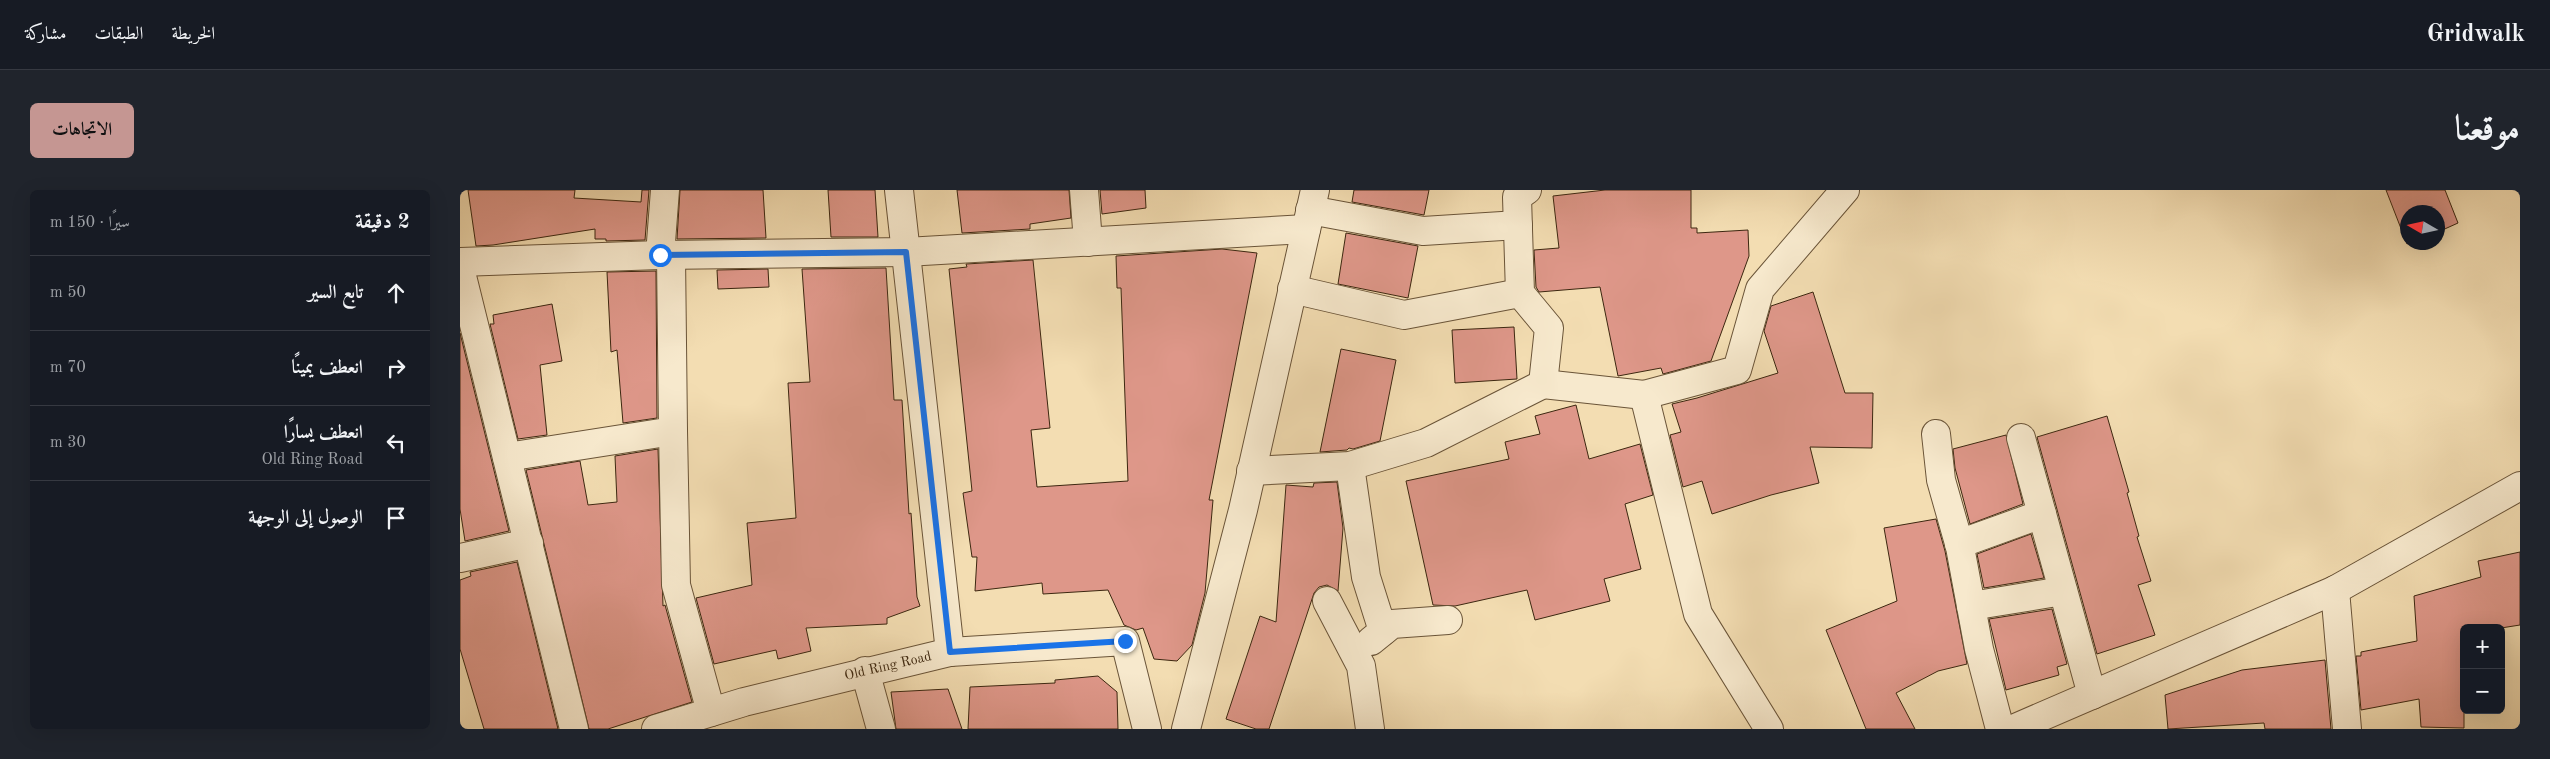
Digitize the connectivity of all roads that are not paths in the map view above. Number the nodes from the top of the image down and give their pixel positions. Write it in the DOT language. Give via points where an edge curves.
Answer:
graph roads {
  1 [pos="665,190"];
  2 [pos="899,190"];
  3 [pos="1084,190"];
  4 [pos="1527,190"];
  5 [pos="1845,190"];
  6 [pos="1310,210"];
  7 [pos="1518,225"];
  8 [pos="1088,242"];
  9 [pos="906,252"];
  10 [pos="666,255"];
  11 [pos="460,262"];
  12 [pos="460,268"];
  13 [pos="1292,289"];
  14 [pos="1520,293"];
  15 [pos="1543,384"];
  16 [pos="1644,395"];
  17 [pos="673,431"];
  18 [pos="1936,434"];
  19 [pos="2021,438"];
  20 [pos="507,457"];
  21 [pos="1350,466"];
  22 [pos="1251,471"];
  23 [pos="2520,486"];
  24 [pos="2042,514"];
  25 [pos="529,543"];
  26 [pos="1959,544"];
  27 [pos="460,558"];
  28 [pos="2335,590"];
  29 [pos="2063,591"];
  30 [pos="1327,601"];
  31 [pos="1971,606"];
  32 [pos="1448,620"];
  33 [pos="1383,631"];
  34 [pos="950,652"];
  35 [pos="1356,657"];
  36 [pos="866,671"];
  37 [pos="2092,694"];
  38 [pos="711,712"];
  39 [pos="574,729"];
  40 [pos="656,729"];
  41 [pos="881,729"];
  42 [pos="1147,729"];
  43 [pos="1186,729"];
  44 [pos="1370,729"];
  45 [pos="1769,729"];
  46 [pos="2000,729"];
  47 [pos="2013,729"];
  48 [pos="2347,729"];
  1 -- 10 [label="street"];
  2 -- 9 [label="street"];
  3 -- 8 [label="street"];
  4 -- 7 [label="street" via="1517,198"];
  5 -- 16 [label="street" via="1760,290 1736,370"];
  6 -- 7 [label="street" via="1424,231"];
  6 -- 8 [label="street"];
  6 -- 13 [label="street"];
  7 -- 14 [label="street"];
  8 -- 9 [label="street"];
  9 -- 10 [label="street"];
  9 -- 34 [label="street"];
  10 -- 11 [label="street"];
  10 -- 17 [label="street"];
  12 -- 20 [label="street"];
  13 -- 14 [label="street" via="1404,314"];
  13 -- 22 [label="street"];
  14 -- 15 [label="street" via="1549,328"];
  15 -- 16 [label="street"];
  15 -- 21 [label="street" via="1426,443"];
  16 -- 45 [label="street" via="1698,614"];
  17 -- 20 [label="street"];
  17 -- 38 [label="street" via="676,585"];
  18 -- 26 [label="street" via="1941,480"];
  19 -- 24 [label="street"];
  20 -- 25 [label="street"];
  21 -- 22 [label="street"];
  21 -- 33 [label="street" via="1366,577"];
  22 -- 43 [label="street"];
  23 -- 28 [label="street"];
  24 -- 26 [label="street"];
  24 -- 29 [label="street"];
  25 -- 27 [label="street"];
  25 -- 39 [label="street"];
  26 -- 31 [label="street"];
  28 -- 37 [label="street"];
  28 -- 48 [label="street"];
  29 -- 31 [label="street"];
  29 -- 37 [label="street"];
  30 -- 35 [label="street"];
  31 -- 46 [label="street" via="1978,649"];
  32 -- 33 [label="street" via="1392,624"];
  33 -- 35 [label="street"];
  34 -- 36 [label="street, Old Ring Road"];
  34 -- 42 [label="street, Old Ring Road" via="1125,641"];
  35 -- 44 [label="street" via="1361,666"];
  36 -- 38 [label="street, Old Ring Road"];
  36 -- 41 [label="street"];
  37 -- 47 [label="street"];
  38 -- 40 [label="street, Old Ring Road"];
}
